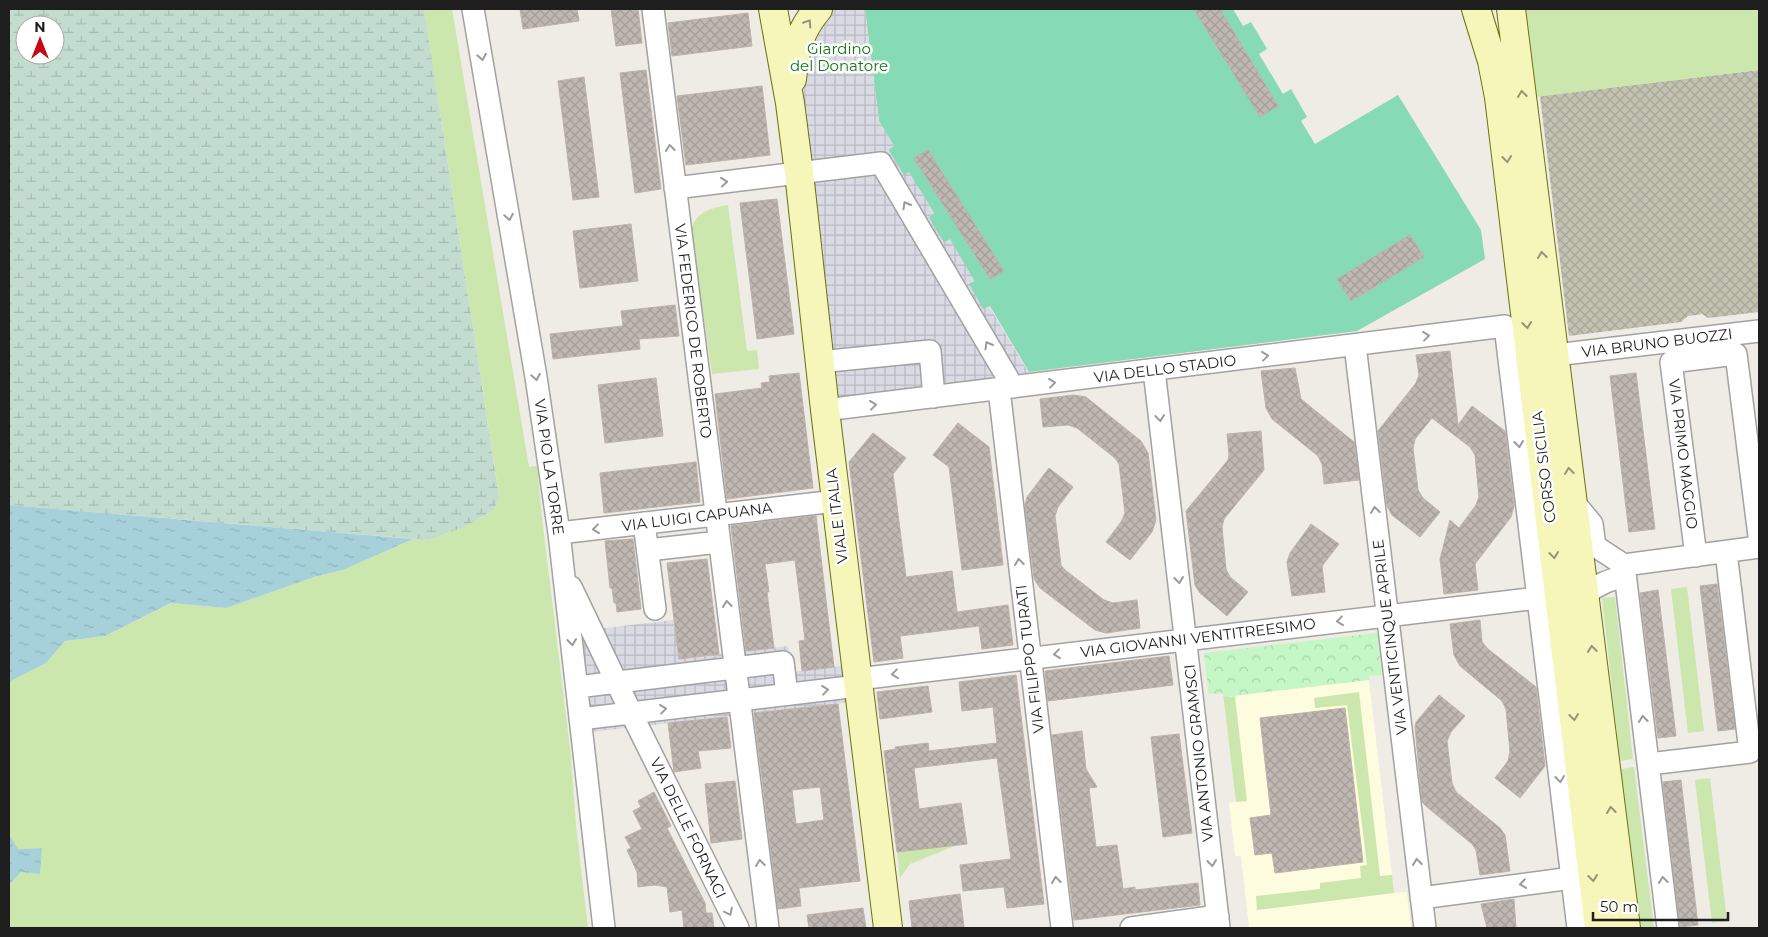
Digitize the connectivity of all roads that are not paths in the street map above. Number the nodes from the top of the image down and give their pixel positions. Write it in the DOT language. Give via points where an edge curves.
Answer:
graph roads {
  1 [pos="473,9"];
  2 [pos="653,9"];
  3 [pos="773,9"];
  4 [pos="818,9"];
  5 [pos="1476,9"];
  6 [pos="1511,9"];
  7 [pos="790,103"];
  8 [pos="799,173"];
  9 [pos="675,188"];
  10 [pos="1759,331"];
  11 [pos="1354,345"];
  12 [pos="1555,355"];
  13 [pos="819,362"];
  14 [pos="1154,370"];
  15 [pos="1006,388"];
  16 [pos="934,397"];
  17 [pos="1515,404"];
  18 [pos="825,410"];
  19 [pos="1540,434"];
  20 [pos="836,501"];
  21 [pos="1573,501"];
  22 [pos="1549,514"];
  23 [pos="716,515"];
  24 [pos="644,523"];
  25 [pos="1759,528"];
  26 [pos="559,534"];
  27 [pos="719,542"];
  28 [pos="1531,543"];
  29 [pos="1759,547"];
  30 [pos="648,550"];
  31 [pos="1726,552"];
  32 [pos="1696,556"];
  33 [pos="1625,570"];
  34 [pos="564,573"];
  35 [pos="1585,595"];
  36 [pos="1538,598"];
  37 [pos="655,609"];
  38 [pos="1388,615"];
  39 [pos="1542,631"];
  40 [pos="1186,639"];
  41 [pos="1030,658"];
  42 [pos="1566,658"];
  43 [pos="734,661"];
  44 [pos="616,682"];
  45 [pos="858,683"];
  46 [pos="577,687"];
  47 [pos="787,694"];
  48 [pos="740,708"];
  49 [pos="580,719"];
  50 [pos="634,720"];
  51 [pos="1648,764"];
  52 [pos="1572,878"];
  53 [pos="1421,898"];
  54 [pos="1219,922"];
  55 [pos="604,928"];
  56 [pos="738,928"];
  57 [pos="768,928"];
  58 [pos="888,928"];
  59 [pos="1062,928"];
  60 [pos="1132,928"];
  61 [pos="1425,928"];
  62 [pos="1578,928"];
  63 [pos="1599,928"];
  64 [pos="1626,928"];
  65 [pos="1668,928"];
  1 -- 26 [label="street, VIA PIO LA TORRE, one-way" via="536,377"];
  9 -- 2 [label="street, VIA FEDERICO DE ROBERTO, one-way"];
  3 -- 7 [label="main road"];
  7 -- 4 [label="main road, one-way" via="794,55 800,35"];
  5 -- 19 [label="main road, CORSO SICILIA, one-way" via="1499,96"];
  12 -- 6 [label="main road, CORSO SICILIA, one-way"];
  7 -- 8 [label="main road, VIALE ITALIA"];
  9 -- 8 [label="street, one-way"];
  8 -- 13 [label="main road, VIALE ITALIA"];
  15 -- 8 [label="street, one-way" via="881,163"];
  9 -- 23 [label="street, VIA FEDERICO DE ROBERTO"];
  10 -- 12 [label="street, VIA BRUNO BUOZZI"];
  14 -- 11 [label="street, VIA DELLO STADIO, one-way"];
  11 -- 17 [label="street, VIA DELLO STADIO, one-way" via="1505,326"];
  38 -- 11 [label="street, VIA VENTICINQUE APRILE, one-way"];
  21 -- 12 [label="main road, CORSO SICILIA, one-way"];
  13 -- 16 [label="street" via="930,351"];
  13 -- 18 [label="main road, VIALE ITALIA"];
  15 -- 14 [label="street, VIA DELLO STADIO, one-way"];
  14 -- 40 [label="street, VIA ANTONIO GRAMSCI, one-way"];
  15 -- 16 [label="street, VIA DELLO STADIO"];
  41 -- 15 [label="street, VIA FILIPPO TURATI, one-way"];
  18 -- 16 [label="street, VIA DELLO STADIO, one-way"];
  17 -- 19 [label="street"];
  17 -- 28 [label="street, one-way"];
  18 -- 20 [label="main road, VIALE ITALIA"];
  19 -- 22 [label="main road, CORSO SICILIA"];
  20 -- 23 [label="street, VIA LUIGI CAPUANA"];
  20 -- 45 [label="main road, VIALE ITALIA"];
  21 -- 33 [label="street" via="1592,524 1595,546"];
  21 -- 35 [label="main road, CORSO SICILIA"];
  22 -- 28 [label="street"];
  22 -- 42 [label="main road, CORSO SICILIA, one-way"];
  23 -- 24 [label="street, VIA LUIGI CAPUANA"];
  23 -- 27 [label="street, VIA FEDERICO DE ROBERTO"];
  24 -- 26 [label="street, VIA LUIGI CAPUANA, one-way"];
  24 -- 30 [label="street"];
  25 -- 32 [label="street, VIA PRIMO MAGGIO" via="1736,354 1671,362"];
  26 -- 34 [label="street, VIA PIO LA TORRE"];
  27 -- 30 [label="street"];
  43 -- 27 [label="street, VIA FEDERICO DE ROBERTO, one-way"];
  28 -- 36 [label="street"];
  29 -- 31 [label="street"];
  30 -- 37 [label="street"];
  31 -- 32 [label="street"];
  31 -- 51 [label="street" via="1750,752"];
  32 -- 33 [label="street"];
  33 -- 35 [label="street" via="1593,587"];
  51 -- 33 [label="street, one-way"];
  34 -- 44 [label="street, VIA DELLE FORNACI"];
  34 -- 46 [label="street, VIA PIO LA TORRE, one-way"];
  64 -- 35 [label="main road, CORSO SICILIA, one-way"];
  36 -- 38 [label="street, VIA GIOVANNI VENTITREESIMO"];
  36 -- 39 [label="street"];
  38 -- 40 [label="street, VIA GIOVANNI VENTITREESIMO, one-way"];
  53 -- 38 [label="street, VIA VENTICINQUE APRILE, one-way"];
  39 -- 42 [label="street"];
  39 -- 52 [label="street, one-way"];
  40 -- 41 [label="street, VIA GIOVANNI VENTITREESIMO, one-way"];
  40 -- 54 [label="street, VIA ANTONIO GRAMSCI, one-way"];
  41 -- 45 [label="street, VIA GIOVANNI VENTITREESIMO, one-way"];
  59 -- 41 [label="street, VIA FILIPPO TURATI, one-way"];
  42 -- 63 [label="main road, CORSO SICILIA, one-way"];
  43 -- 44 [label="street"];
  43 -- 47 [label="street" via="783,662"];
  43 -- 48 [label="street, VIA FEDERICO DE ROBERTO"];
  44 -- 46 [label="street"];
  44 -- 50 [label="street, VIA DELLE FORNACI"];
  47 -- 45 [label="street, VIA GIOVANNI VENTITREESIMO, one-way"];
  45 -- 58 [label="main road, VIALE ITALIA"];
  46 -- 49 [label="street, VIA PIO LA TORRE"];
  47 -- 48 [label="street, VIA GIOVANNI VENTITREESIMO"];
  50 -- 48 [label="street, VIA GIOVANNI VENTITREESIMO, one-way"];
  57 -- 48 [label="street, one-way"];
  49 -- 50 [label="street, VIA GIOVANNI VENTITREESIMO"];
  49 -- 55 [label="street, VIA PIO LA TORRE"];
  50 -- 56 [label="street, VIA DELLE FORNACI, one-way"];
  65 -- 51 [label="street, one-way"];
  52 -- 53 [label="street, one-way"];
  52 -- 62 [label="street"];
  53 -- 61 [label="street, VIA VENTICINQUE APRILE"];
  54 -- 60 [label="street"];
}
